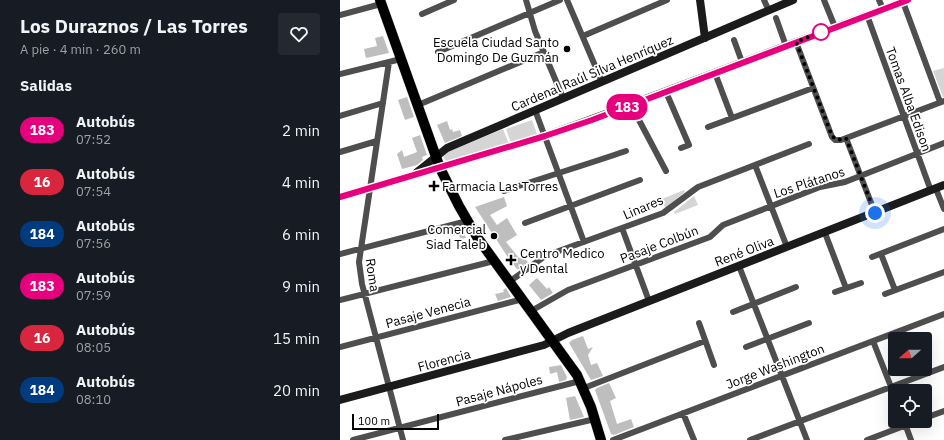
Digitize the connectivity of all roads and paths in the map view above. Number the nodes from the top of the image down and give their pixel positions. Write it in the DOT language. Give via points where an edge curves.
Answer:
graph roads {
  1 [pos="454,0"];
  2 [pos="526,0"];
  3 [pos="560,0"];
  4 [pos="567,0"];
  5 [pos="667,0"];
  6 [pos="700,0"];
  7 [pos="764,0"];
  8 [pos="794,0"];
  9 [pos="824,0"];
  10 [pos="879,0"];
  11 [pos="905,1"];
  12 [pos="381,2"];
  13 [pos="883,9"];
  14 [pos="768,11"];
  15 [pos="529,13"];
  16 [pos="422,14"];
  17 [pos="340,15"];
  18 [pos="867,15"];
  19 [pos="776,18"];
  20 [pos="835,27"];
  21 [pos="583,36"];
  22 [pos="705,38"];
  23 [pos="734,40"];
  24 [pos="796,42"];
  25 [pos="786,46"];
  26 [pos="438,52"];
  27 [pos="544,52"];
  28 [pos="401,59"];
  29 [pos="389,62"];
  30 [pos="742,62"];
  31 [pos="715,73"];
  32 [pos="340,74"];
  33 [pos="602,82"];
  34 [pos="813,88"];
  35 [pos="666,92"];
  36 [pos="563,98"];
  37 [pos="942,101"];
  38 [pos="383,103"];
  39 [pos="632,105"];
  40 [pos="418,106"];
  41 [pos="535,110"];
  42 [pos="340,116"];
  43 [pos="903,116"];
  44 [pos="732,118"];
  45 [pos="708,128"];
  46 [pos="545,136"];
  47 [pos="846,138"];
  48 [pos="377,141"];
  49 [pos="944,143"];
  50 [pos="809,144"];
  51 [pos="681,148"];
  52 [pos="626,151"];
  53 [pos="340,152"];
  54 [pos="917,154"];
  55 [pos="436,157"];
  56 [pos="755,165"];
  57 [pos="440,168"];
  58 [pos="666,172"];
  59 [pos="559,173"];
  60 [pos="860,176"];
  61 [pos="407,178"];
  62 [pos="640,180"];
  63 [pos="944,186"];
  64 [pos="370,188"];
  65 [pos="933,190"];
  66 [pos="504,191"];
  67 [pos="340,197"];
  68 [pos="570,206"];
  69 [pos="771,206"];
  70 [pos="944,209"];
  71 [pos="875,213"];
  72 [pos="467,221"];
  73 [pos="525,223"];
  74 [pos="622,228"];
  75 [pos="944,229"];
  76 [pos="825,233"];
  77 [pos="584,242"];
  78 [pos="787,247"];
  79 [pos="360,249"];
  80 [pos="340,254"];
  81 [pos="881,254"];
  82 [pos="872,257"];
  83 [pos="494,261"];
  84 [pos="636,265"];
  85 [pos="740,266"];
  86 [pos="944,272"];
  87 [pos="510,282"];
  88 [pos="860,283"];
  89 [pos="796,287"];
  90 [pos="846,288"];
  91 [pos="895,290"];
  92 [pos="836,292"];
  93 [pos="364,294"];
  94 [pos="885,294"];
  95 [pos="340,300"];
  96 [pos="522,300"];
  97 [pos="649,301"];
  98 [pos="754,304"];
  99 [pos="531,311"];
  100 [pos="733,312"];
  101 [pos="944,314"];
  102 [pos="698,323"];
  103 [pos="808,323"];
  104 [pos="376,337"];
  105 [pos="767,338"];
  106 [pos="553,340"];
  107 [pos="873,340"];
  108 [pos="705,341"];
  109 [pos="340,347"];
  110 [pos="746,347"];
  111 [pos="714,365"];
  112 [pos="944,367"];
  113 [pos="782,376"];
  114 [pos="582,384"];
  115 [pos="890,384"];
  116 [pos="899,384"];
  117 [pos="389,387"];
  118 [pos="888,388"];
  119 [pos="340,400"];
  120 [pos="944,411"];
  121 [pos="683,413"];
  122 [pos="932,415"];
  123 [pos="595,419"];
  124 [pos="800,422"];
  125 [pos="400,428"];
  126 [pos="894,428"];
  127 [pos="907,428"];
  128 [pos="534,437"];
  129 [pos="353,440"];
  130 [pos="403,440"];
  131 [pos="504,440"];
  132 [pos="601,440"];
  133 [pos="613,440"];
  134 [pos="694,440"];
  135 [pos="750,440"];
  136 [pos="807,440"];
  137 [pos="867,440"];
  138 [pos="911,440"];
  1 -- 16 [label="street"];
  2 -- 15 [label="street"];
  3 -- 15 [label="street"];
  4 -- 21 [label="street"];
  5 -- 21 [label="street"];
  6 -- 22 [label="main road"];
  7 -- 14 [label="street"];
  8 -- 14 [label="main road, Cardenal Raúl Silva Henríquez"];
  9 -- 20 [label="street"];
  10 -- 13 [label="street"];
  11 -- 13 [label="main road"];
  11 -- 37 [label="street"];
  12 -- 17 [label="street"];
  12 -- 28 [label="main road"];
  13 -- 18 [label="main road"];
  14 -- 22 [label="main road, Cardenal Raúl Silva Henríquez"];
  15 -- 26 [label="street"];
  15 -- 27 [label="street"];
  18 -- 20 [label="main road"];
  18 -- 43 [label="street, Tomas Alba Edison" via="904,112"];
  19 -- 25 [label="street"];
  20 -- 24 [label="main road"];
  21 -- 33 [label="street"];
  22 -- 33 [label="main road, Cardenal Raúl Silva Henríquez"];
  23 -- 30 [label="street"];
  24 -- 25 [label="main road"];
  24 -- 34 [label="street"];
  25 -- 30 [label="main road"];
  27 -- 36 [label="street"];
  27 -- 40 [label="street"];
  28 -- 29 [label="street"];
  28 -- 40 [label="main road"];
  29 -- 32 [label="street"];
  29 -- 38 [label="street, Roma"];
  30 -- 31 [label="main road"];
  31 -- 35 [label="main road"];
  31 -- 44 [label="street"];
  33 -- 36 [label="main road, Cardenal Raúl Silva Henríquez"];
  34 -- 44 [label="street"];
  34 -- 47 [label="street" via="832,136 835,140"];
  35 -- 39 [label="main road"];
  35 -- 51 [label="street" via="692,144"];
  36 -- 41 [label="main road, Cardenal Raúl Silva Henríquez"];
  37 -- 43 [label="street"];
  38 -- 42 [label="street"];
  38 -- 48 [label="street, Roma"];
  39 -- 46 [label="main road"];
  39 -- 58 [label="street"];
  40 -- 55 [label="main road"];
  41 -- 46 [label="street"];
  41 -- 55 [label="main road, Cardenal Raúl Silva Henríquez" via="447,148"];
  43 -- 47 [label="street"];
  43 -- 54 [label="street, Tomas Alba Edison"];
  44 -- 45 [label="street"];
  46 -- 57 [label="main road"];
  46 -- 59 [label="street"];
  47 -- 60 [label="street"];
  48 -- 53 [label="street"];
  48 -- 64 [label="street, Roma"];
  49 -- 54 [label="street, Los Plátanos"];
  50 -- 56 [label="street, Linares"];
  52 -- 59 [label="street"];
  54 -- 60 [label="street, Los Plátanos"];
  54 -- 65 [label="street, Tomas Alba Edison"];
  55 -- 57 [label="main road"];
  55 -- 61 [label="main road, Cardenal Raúl Silva Henríquez"];
  56 -- 69 [label="street"];
  56 -- 74 [label="street, Linares" via="698,187 663,213"];
  57 -- 61 [label="main road"];
  57 -- 72 [label="main road"];
  59 -- 66 [label="street"];
  59 -- 68 [label="street"];
  60 -- 69 [label="street, Los Plátanos" via="843,184 820,187"];
  60 -- 71 [label="street"];
  61 -- 64 [label="main road"];
  62 -- 68 [label="street"];
  63 -- 65 [label="main road, René Oliva"];
  64 -- 67 [label="main road"];
  64 -- 79 [label="street, Roma"];
  65 -- 70 [label="street, Tomas Alba Edison"];
  65 -- 71 [label="main road, René Oliva"];
  68 -- 73 [label="street"];
  68 -- 77 [label="street"];
  69 -- 78 [label="street"];
  69 -- 84 [label="street, Pasaje Colbún" via="723,225 710,237"];
  71 -- 76 [label="main road, René Oliva"];
  72 -- 79 [label="street"];
  72 -- 83 [label="main road"];
  74 -- 77 [label="street, Linares"];
  74 -- 84 [label="street"];
  75 -- 81 [label="street"];
  76 -- 78 [label="main road, René Oliva"];
  76 -- 90 [label="street"];
  77 -- 87 [label="street, Linares" via="541,258"];
  78 -- 85 [label="main road, René Oliva"];
  79 -- 80 [label="street"];
  79 -- 93 [label="street, Roma" via="359,268"];
  81 -- 82 [label="street"];
  81 -- 91 [label="street"];
  83 -- 87 [label="main road"];
  83 -- 93 [label="street"];
  84 -- 97 [label="street"];
  84 -- 99 [label="street, Pasaje Colbún" via="563,292"];
  85 -- 97 [label="main road, René Oliva"];
  85 -- 98 [label="street"];
  86 -- 91 [label="street"];
  87 -- 96 [label="main road"];
  88 -- 90 [label="street"];
  89 -- 98 [label="street"];
  90 -- 92 [label="street"];
  91 -- 94 [label="street"];
  93 -- 95 [label="street"];
  93 -- 104 [label="street, Roma"];
  96 -- 99 [label="main road"];
  96 -- 104 [label="street, Pasaje Venecia"];
  97 -- 106 [label="main road, René Oliva"];
  98 -- 100 [label="street"];
  98 -- 105 [label="street"];
  99 -- 106 [label="main road"];
  101 -- 107 [label="street, Jorge Washington"];
  102 -- 108 [label="street"];
  103 -- 105 [label="street"];
  104 -- 109 [label="street, Pasaje Venecia"];
  104 -- 117 [label="street, Roma"];
  105 -- 110 [label="street"];
  105 -- 113 [label="street"];
  106 -- 114 [label="main road"];
  106 -- 117 [label="main road, Florencia" via="534,348"];
  107 -- 113 [label="street, Jorge Washington"];
  107 -- 115 [label="street"];
  108 -- 111 [label="street"];
  108 -- 114 [label="street, Pasaje Nápoles"];
  112 -- 116 [label="street"];
  113 -- 121 [label="street, Jorge Washington"];
  113 -- 124 [label="street"];
  114 -- 123 [label="main road"];
  114 -- 125 [label="street, Pasaje Nápoles"];
  117 -- 119 [label="main road, Florencia"];
  117 -- 125 [label="street, Roma"];
  118 -- 124 [label="street"];
  120 -- 122 [label="street"];
  121 -- 133 [label="street, Jorge Washington"];
  121 -- 134 [label="street"];
  123 -- 128 [label="street"];
  123 -- 132 [label="main road"];
  124 -- 135 [label="street"];
  124 -- 136 [label="street"];
  125 -- 129 [label="street, Pasaje Nápoles"];
  125 -- 130 [label="street, Roma"];
  126 -- 137 [label="street"];
  127 -- 138 [label="street"];
  128 -- 131 [label="street"];
}
